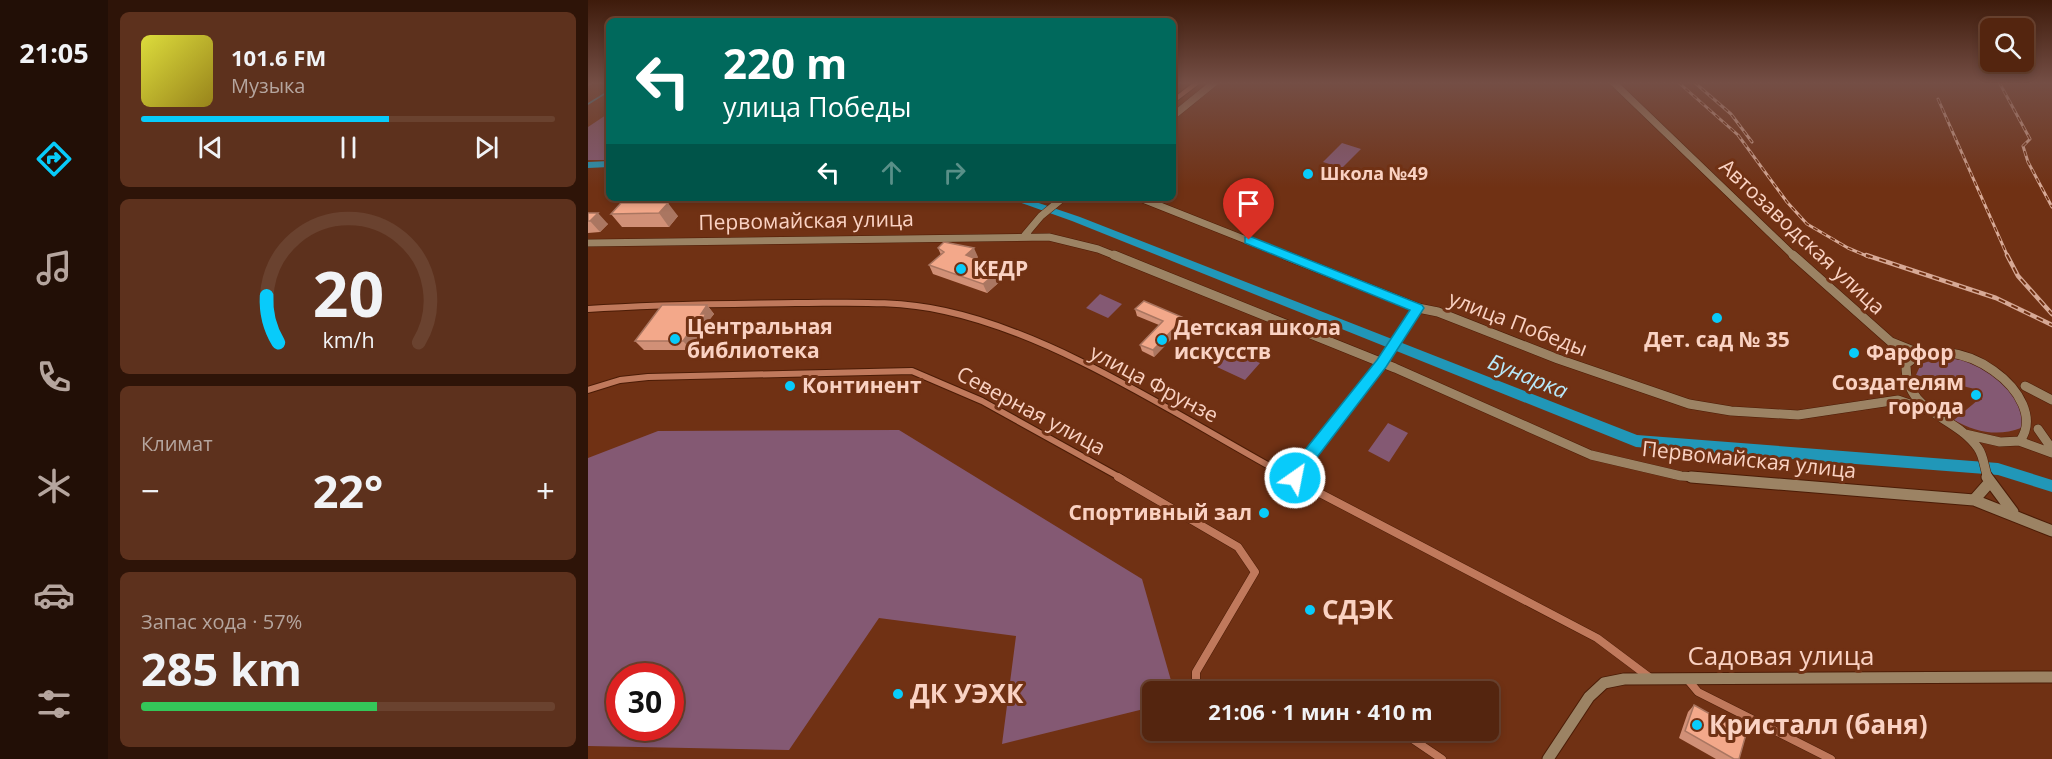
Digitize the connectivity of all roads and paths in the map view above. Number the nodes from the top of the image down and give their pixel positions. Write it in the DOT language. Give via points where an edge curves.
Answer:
graph roads {
  1 [pos="1649,117"];
  2 [pos="1060,201"];
  3 [pos="1148,201"];
  4 [pos="1025,235"];
  5 [pos="588,243"];
  6 [pos="1418,308"];
  7 [pos="588,309"];
  8 [pos="1891,342"];
  9 [pos="1921,354"];
  10 [pos="1382,363"];
  11 [pos="1906,364"];
  12 [pos="2020,384"];
  13 [pos="588,390"];
  14 [pos="1910,390"];
  15 [pos="1898,400"];
  16 [pos="2052,400"];
  17 [pos="2038,404"];
  18 [pos="1929,411"];
  19 [pos="1965,434"];
  20 [pos="1990,440"];
  21 [pos="2019,441"];
  22 [pos="2052,451"];
  23 [pos="1980,454"];
  24 [pos="1295,478"];
  25 [pos="1989,480"];
  26 [pos="1974,500"];
  27 [pos="2014,514"];
  28 [pos="2052,531"];
  29 [pos="1629,664"];
  30 [pos="2052,677"];
  31 [pos="1687,678"];
  32 [pos="1624,679"];
  33 [pos="1651,679"];
  34 [pos="1196,681"];
  35 [pos="1415,741"];
  36 [pos="1442,759"];
  37 [pos="1548,759"];
  38 [pos="1831,759"];
  1 -- 8 [label="main road, Автозаводская улица" via="1757,223"];
  2 -- 4 [label="main road"];
  3 -- 6 [label="main road, улица Победы"];
  4 -- 5 [label="main road, Первомайская улица"];
  4 -- 10 [label="main road, Первомайская улица" via="1098,249"];
  6 -- 10 [label="main road"];
  6 -- 15 [label="main road, улица Победы" via="1689,404 1798,415"];
  7 -- 24 [label="street, улица Фрунзе" via="688,303 901,303 928,307 1020,333"];
  8 -- 9 [label="main road"];
  8 -- 11 [label="main road"];
  9 -- 11 [label="main road"];
  9 -- 12 [label="main road" via="1956,353 1972,357"];
  10 -- 24 [label="street"];
  10 -- 26 [label="main road, Первомайская улица" via="1591,455 1634,467 1681,476"];
  11 -- 14 [label="main road" via="1904,375"];
  12 -- 16 [label="main road"];
  12 -- 17 [label="main road"];
  13 -- 34 [label="street, Северная улица" via="648,377 912,371 982,401 1238,547 1256,572 1196,672"];
  14 -- 15 [label="main road"];
  14 -- 18 [label="main road"];
  15 -- 18 [label="main road"];
  18 -- 19 [label="main road"];
  19 -- 20 [label="main road"];
  19 -- 23 [label="main road"];
  20 -- 21 [label="main road"];
  20 -- 23 [label="main road"];
  21 -- 22 [label="main road"];
  21 -- 22 [label="main road" via="2040,426"];
  23 -- 25 [label="main road"];
  24 -- 29 [label="street, улица Фрунзе" via="1360,516 1596,638 1615,649"];
  25 -- 26 [label="main road"];
  25 -- 27 [label="main road"];
  26 -- 27 [label="main road, Первомайская улица"];
  27 -- 28 [label="main road, Первомайская улица"];
  29 -- 32 [label="street"];
  29 -- 33 [label="street, улица Фрунзе"];
  30 -- 31 [label="main road, Садовая улица"];
  31 -- 33 [label="main road, Садовая улица"];
  31 -- 38 [label="street" via="1698,692"];
  32 -- 33 [label="main road, Садовая улица"];
  32 -- 37 [label="main road, Садовая улица" via="1604,683 1589,697"];
  35 -- 36 [label="street"];
}
